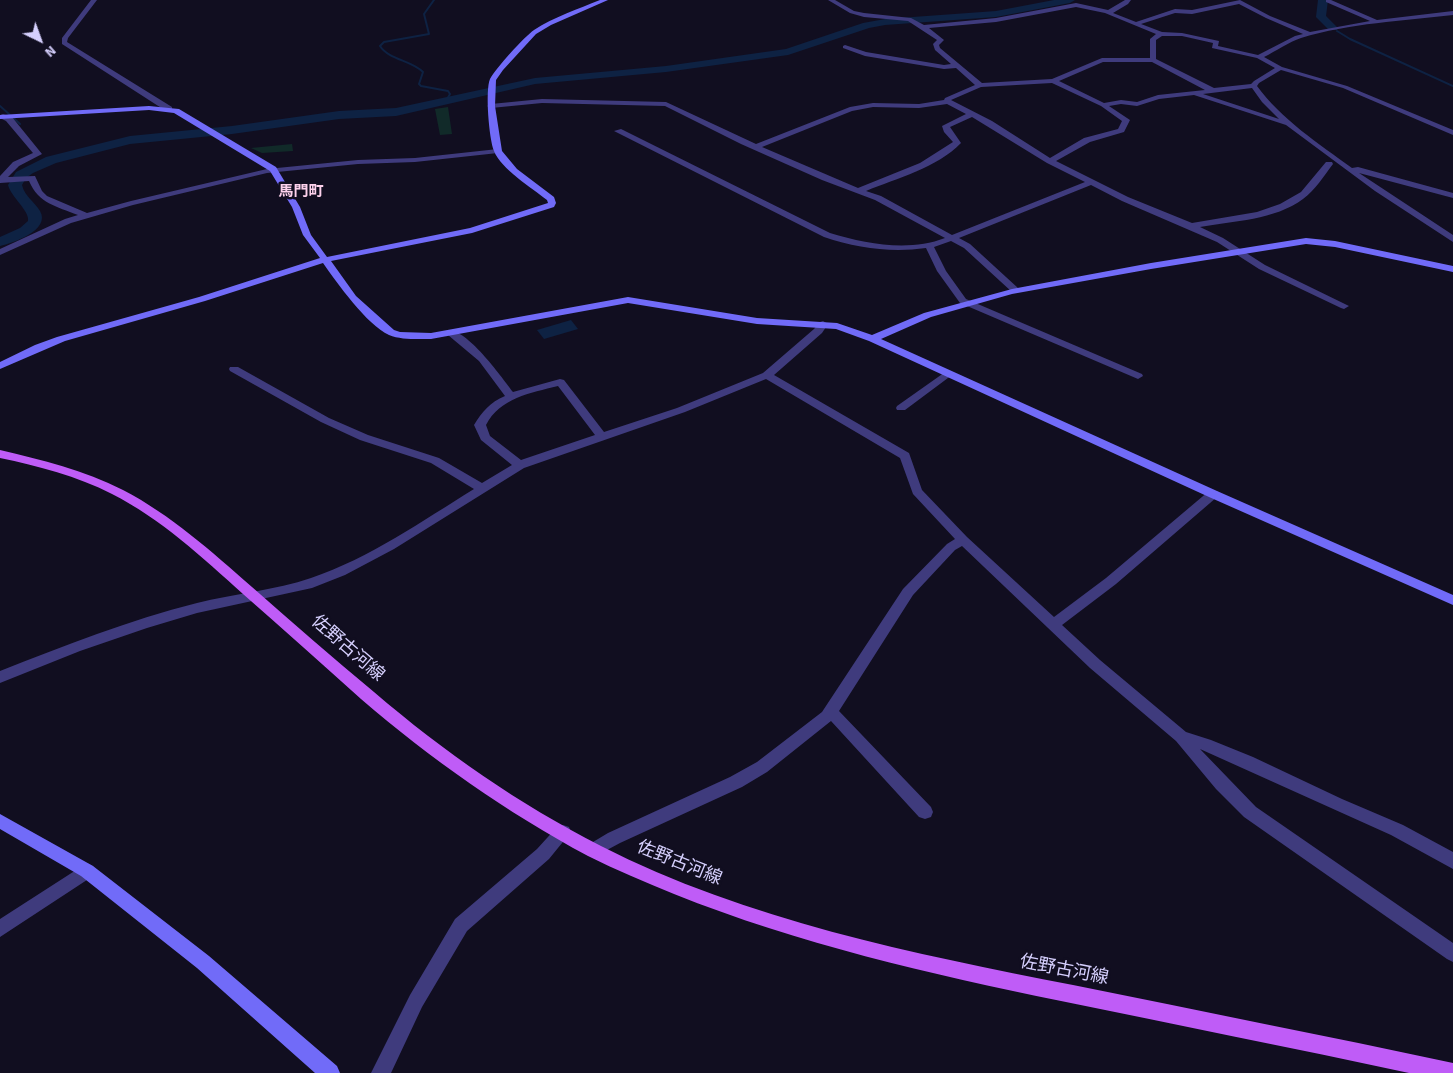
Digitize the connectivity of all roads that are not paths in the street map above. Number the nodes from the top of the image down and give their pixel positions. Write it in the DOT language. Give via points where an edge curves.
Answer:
graph roads {
  1 [pos="94,0"];
  2 [pos="605,0"];
  3 [pos="831,0"];
  4 [pos="1128,0"];
  5 [pos="1238,1"];
  6 [pos="1328,1"];
  7 [pos="1108,12"];
  8 [pos="1453,13"];
  9 [pos="1377,22"];
  10 [pos="1135,24"];
  11 [pos="923,27"];
  12 [pos="1161,34"];
  13 [pos="1308,34"];
  14 [pos="845,47"];
  15 [pos="1259,56"];
  16 [pos="1153,60"];
  17 [pos="957,66"];
  18 [pos="1280,68"];
  19 [pos="1053,80"];
  20 [pos="980,85"];
  21 [pos="1254,86"];
  22 [pos="1212,90"];
  23 [pos="1192,93"];
  24 [pos="948,102"];
  25 [pos="1103,105"];
  26 [pos="491,106"];
  27 [pos="169,109"];
  28 [pos="972,114"];
  29 [pos="1,116"];
  30 [pos="1294,126"];
  31 [pos="618,131"];
  32 [pos="1453,133"];
  33 [pos="756,147"];
  34 [pos="498,151"];
  35 [pos="1050,161"];
  36 [pos="1329,164"];
  37 [pos="1350,168"];
  38 [pos="273,170"];
  39 [pos="3,180"];
  40 [pos="1092,182"];
  41 [pos="860,190"];
  42 [pos="1453,196"];
  43 [pos="87,216"];
  44 [pos="1190,226"];
  45 [pos="952,239"];
  46 [pos="1453,239"];
  47 [pos="929,246"];
  48 [pos="1237,251"];
  49 [pos="0,252"];
  50 [pos="324,260"];
  51 [pos="1453,269"];
  52 [pos="1014,290"];
  53 [pos="966,303"];
  54 [pos="1344,306"];
  55 [pos="823,324"];
  56 [pos="452,333"];
  57 [pos="873,339"];
  58 [pos="0,366"];
  59 [pos="234,369"];
  60 [pos="948,373"];
  61 [pos="767,375"];
  62 [pos="1138,376"];
  63 [pos="511,397"];
  64 [pos="901,408"];
  65 [pos="602,436"];
  66 [pos="0,454"];
  67 [pos="520,465"];
  68 [pos="482,489"];
  69 [pos="1213,494"];
  70 [pos="963,540"];
  71 [pos="254,596"];
  72 [pos="1453,600"];
  73 [pos="1052,625"];
  74 [pos="0,677"];
  75 [pos="830,711"];
  76 [pos="1181,737"];
  77 [pos="925,812"];
  78 [pos="0,821"];
  79 [pos="563,832"];
  80 [pos="594,850"];
  81 [pos="1453,862"];
  82 [pos="87,871"];
  83 [pos="0,929"];
  84 [pos="1453,953"];
  85 [pos="330,1073"];
  86 [pos="381,1073"];
  87 [pos="1453,1073"];
  1 -- 27 [label="street" via="64,43"];
  2 -- 26 [label="street" via="534,33 500,68 493,80"];
  3 -- 11 [label="street" via="852,12 905,18"];
  4 -- 7 [label="street"];
  5 -- 10 [label="street" via="1192,12 1175,11"];
  5 -- 13 [label="street"];
  6 -- 9 [label="street"];
  7 -- 10 [label="street"];
  7 -- 11 [label="street" via="1076,5 996,20"];
  8 -- 9 [label="street"];
  9 -- 13 [label="street"];
  10 -- 12 [label="street"];
  11 -- 17 [label="street" via="941,40 936,44 937,49"];
  12 -- 15 [label="street" via="1206,39 1217,42 1214,47"];
  12 -- 16 [label="street" via="1153,40"];
  13 -- 15 [label="street"];
  14 -- 17 [label="street" via="865,54 944,67"];
  15 -- 18 [label="street"];
  16 -- 19 [label="street" via="1102,60"];
  16 -- 22 [label="street"];
  17 -- 20 [label="street"];
  18 -- 21 [label="street"];
  18 -- 32 [label="street" via="1345,87"];
  19 -- 20 [label="street"];
  19 -- 25 [label="street"];
  20 -- 24 [label="street" via="946,99"];
  21 -- 22 [label="street"];
  21 -- 30 [label="street" via="1269,105"];
  22 -- 23 [label="street"];
  23 -- 25 [label="street" via="1158,97 1137,104"];
  23 -- 30 [label="street"];
  24 -- 28 [label="street"];
  24 -- 33 [label="street" via="919,106 873,104 850,109"];
  25 -- 35 [label="street" via="1126,120 1122,130 1088,140"];
  26 -- 33 [label="street" via="542,101 666,104"];
  26 -- 34 [label="street"];
  27 -- 29 [label="street"];
  27 -- 38 [label="street"];
  28 -- 35 [label="street"];
  28 -- 41 [label="street" via="946,126 957,143 948,150"];
  29 -- 39 [label="street" via="9,119 38,154 16,164"];
  30 -- 37 [label="street"];
  31 -- 47 [label="street" via="827,235 874,246"];
  33 -- 41 [label="street"];
  34 -- 38 [label="street"];
  34 -- 50 [label="street" via="514,171 551,199 551,205 472,230"];
  35 -- 40 [label="street"];
  36 -- 44 [label="street" via="1294,201 1260,213"];
  37 -- 42 [label="street"];
  37 -- 46 [label="street"];
  38 -- 43 [label="street" via="220,180"];
  38 -- 50 [label="street"];
  39 -- 43 [label="street" via="32,178 44,198"];
  40 -- 44 [label="street"];
  40 -- 45 [label="street"];
  41 -- 45 [label="street"];
  43 -- 49 [label="street" via="59,224"];
  44 -- 48 [label="street"];
  45 -- 47 [label="street"];
  45 -- 52 [label="street" via="975,252"];
  47 -- 53 [label="street" via="952,288"];
  48 -- 51 [label="street" via="1319,242"];
  48 -- 52 [label="street"];
  48 -- 54 [label="street" via="1262,267"];
  50 -- 56 [label="street" via="353,298 390,332 409,337"];
  50 -- 58 [label="street" via="61,339"];
  52 -- 53 [label="street"];
  53 -- 57 [label="street" via="904,322"];
  53 -- 62 [label="street"];
  55 -- 56 [label="street" via="758,321 628,300"];
  55 -- 57 [label="street"];
  55 -- 61 [label="street"];
  56 -- 63 [label="street" via="483,359"];
  57 -- 60 [label="street"];
  59 -- 68 [label="street" via="339,428 376,443 418,454 462,474"];
  60 -- 64 [label="street"];
  60 -- 69 [label="street"];
  61 -- 65 [label="street" via="681,410"];
  61 -- 70 [label="street" via="905,456 917,491"];
  63 -- 65 [label="street" via="560,382"];
  63 -- 67 [label="street" via="484,415 480,424 484,438"];
  65 -- 67 [label="street"];
  66 -- 71 [label="main road, 佐野古河線" via="95,481 134,501 156,514"];
  67 -- 68 [label="street"];
  68 -- 71 [label="street" via="390,546 340,572 312,584"];
  69 -- 72 [label="street"];
  69 -- 73 [label="street" via="1111,581"];
  70 -- 73 [label="street"];
  70 -- 75 [label="street" via="908,592"];
  71 -- 74 [label="street" via="143,624"];
  71 -- 79 [label="main road, 佐野古河線" via="413,734 499,796"];
  73 -- 76 [label="street"];
  75 -- 77 [label="street"];
  75 -- 80 [label="street" via="762,767"];
  76 -- 81 [label="street" via="1248,762 1397,830"];
  76 -- 84 [label="street" via="1250,812"];
  78 -- 82 [label="street"];
  79 -- 80 [label="main road, 佐野古河線"];
  79 -- 86 [label="street" via="543,854 460,925 416,1001"];
  80 -- 87 [label="main road, 佐野古河線" via="715,902 855,946 1026,986"];
  82 -- 83 [label="street"];
  82 -- 85 [label="street" via="203,962"];
}
